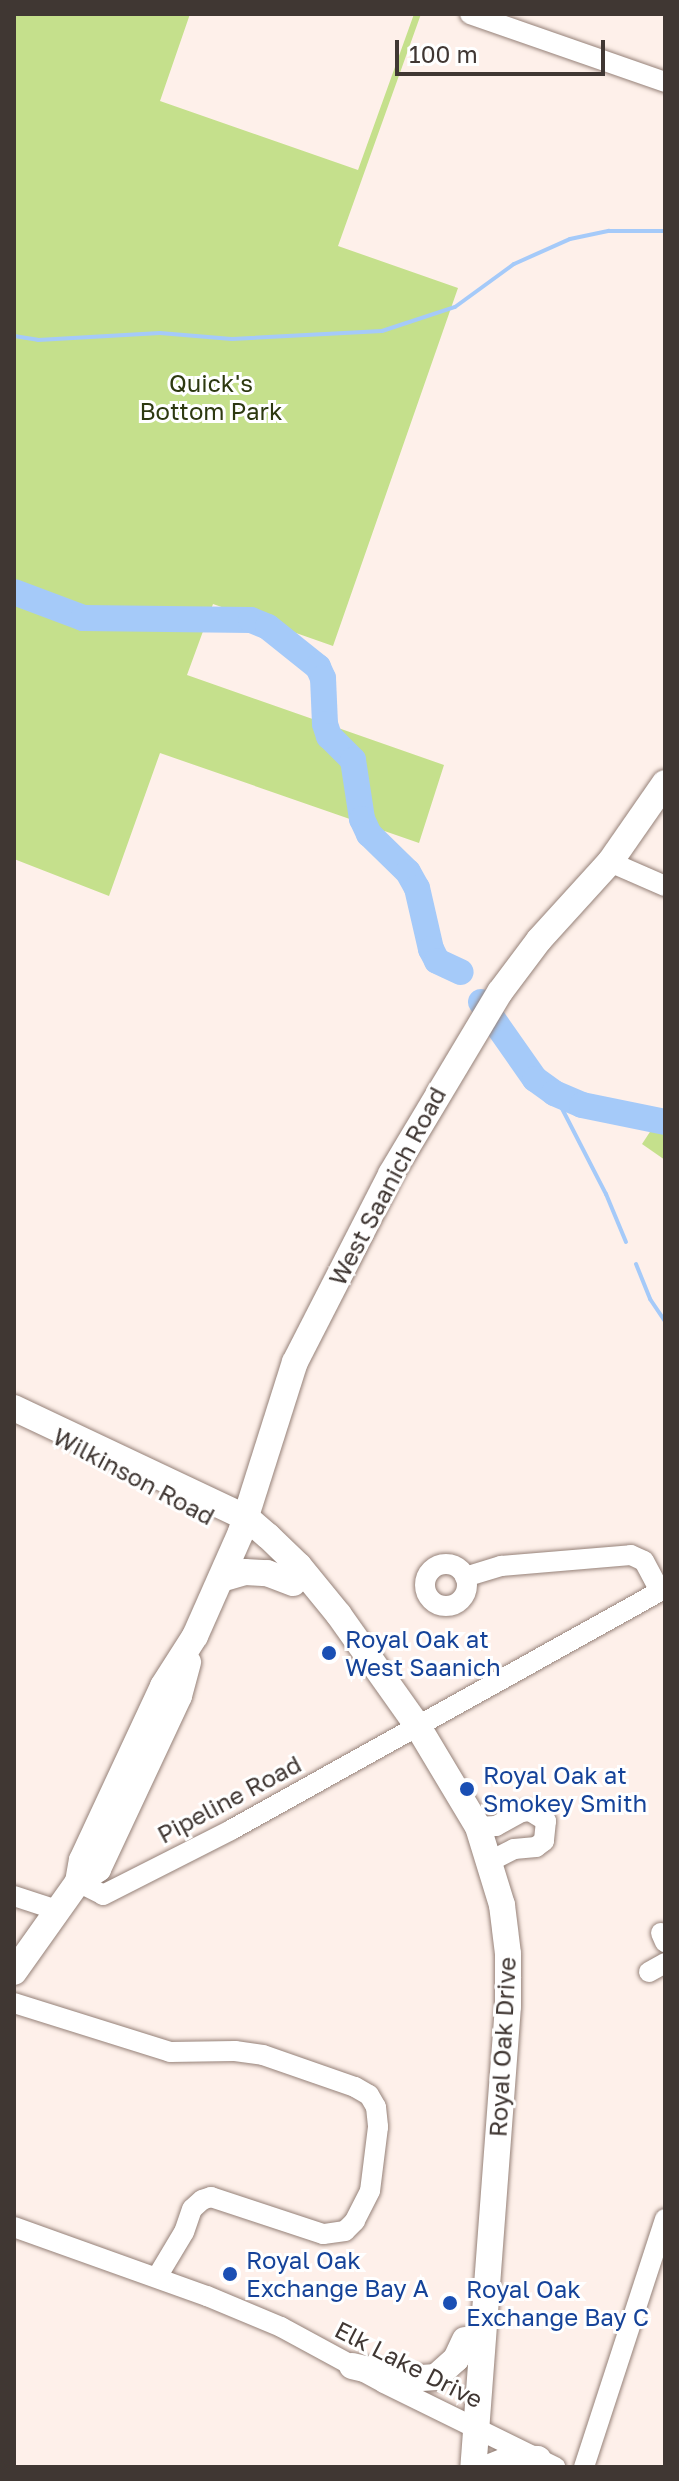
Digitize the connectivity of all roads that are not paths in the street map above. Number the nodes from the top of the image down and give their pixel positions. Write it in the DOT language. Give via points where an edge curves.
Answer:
graph roads {
  1 [pos="470,14"];
  2 [pos="665,82"];
  3 [pos="665,783"];
  4 [pos="610,862"];
  5 [pos="665,886"];
  6 [pos="18,1412"];
  7 [pos="244,1525"];
  8 [pos="465,1577"];
  9 [pos="221,1579"];
  10 [pos="293,1583"];
  11 [pos="663,1590"];
  12 [pos="410,1730"];
  13 [pos="478,1827"];
  14 [pos="490,1861"];
  15 [pos="78,1882"];
  16 [pos="14,1896"];
  17 [pos="57,1910"];
  18 [pos="14,1972"];
  19 [pos="14,2003"];
  20 [pos="665,2219"];
  21 [pos="14,2227"];
  22 [pos="157,2277"];
  23 [pos="465,2340"];
  24 [pos="352,2366"];
  25 [pos="467,2422"];
  26 [pos="546,2463"];
  27 [pos="455,2467"];
  28 [pos="473,2467"];
  29 [pos="490,2467"];
  30 [pos="584,2467"];
  1 -- 2 [label="street"];
  3 -- 4 [label="main road, West Saanich Road"];
  4 -- 5 [label="street"];
  4 -- 7 [label="main road, West Saanich Road" via="500,992 403,1152 295,1362"];
  6 -- 7 [label="main road, Wilkinson Road"];
  7 -- 9 [label="main road, West Saanich Road"];
  7 -- 10 [label="main road, Royal Oak Drive"];
  7 -- 12 [label="main road, Royal Oak Drive" via="299,1566"];
  8 -- 11 [label="street" via="501,1566 631,1555 644,1561"];
  9 -- 10 [label="main road" via="267,1573"];
  9 -- 15 [label="main road, West Saanich Road" via="195,1636 179,1696 99,1867"];
  10 -- 12 [label="main road, Royal Oak Drive"];
  11 -- 12 [label="street"];
  12 -- 13 [label="main road, Royal Oak Drive"];
  12 -- 15 [label="street, Pipeline Road" via="103,1895"];
  12 -- 23 [label="main road, Royal Oak Drive" via="468,1841 494,1937 496,2006"];
  13 -- 14 [label="main road, Royal Oak Drive"];
  13 -- 14 [label="street" via="496,1826 530,1811 546,1821 544,1841 536,1847 514,1849"];
  14 -- 25 [label="main road, Royal Oak Drive" via="502,1905 508,2006"];
  15 -- 17 [label="main road, West Saanich Road"];
  16 -- 17 [label="street"];
  17 -- 18 [label="main road, West Saanich Road"];
  19 -- 22 [label="street" via="170,2052 263,2055 355,2087 376,2107 370,2191 345,2231 323,2234 211,2197 192,2209"];
  20 -- 30 [label="street"];
  21 -- 22 [label="street, Elk Lake Drive"];
  22 -- 24 [label="street, Elk Lake Drive" via="281,2327"];
  23 -- 24 [label="main road" via="456,2359 436,2377 407,2379"];
  23 -- 25 [label="main road, Royal Oak Drive"];
  24 -- 25 [label="street, Elk Lake Drive"];
  25 -- 26 [label="street, Elk Lake Drive"];
  25 -- 27 [label="main road, Royal Oak Drive"];
  25 -- 28 [label="main road, Royal Oak Drive"];
  26 -- 29 [label="main road" via="512,2458"];
}
